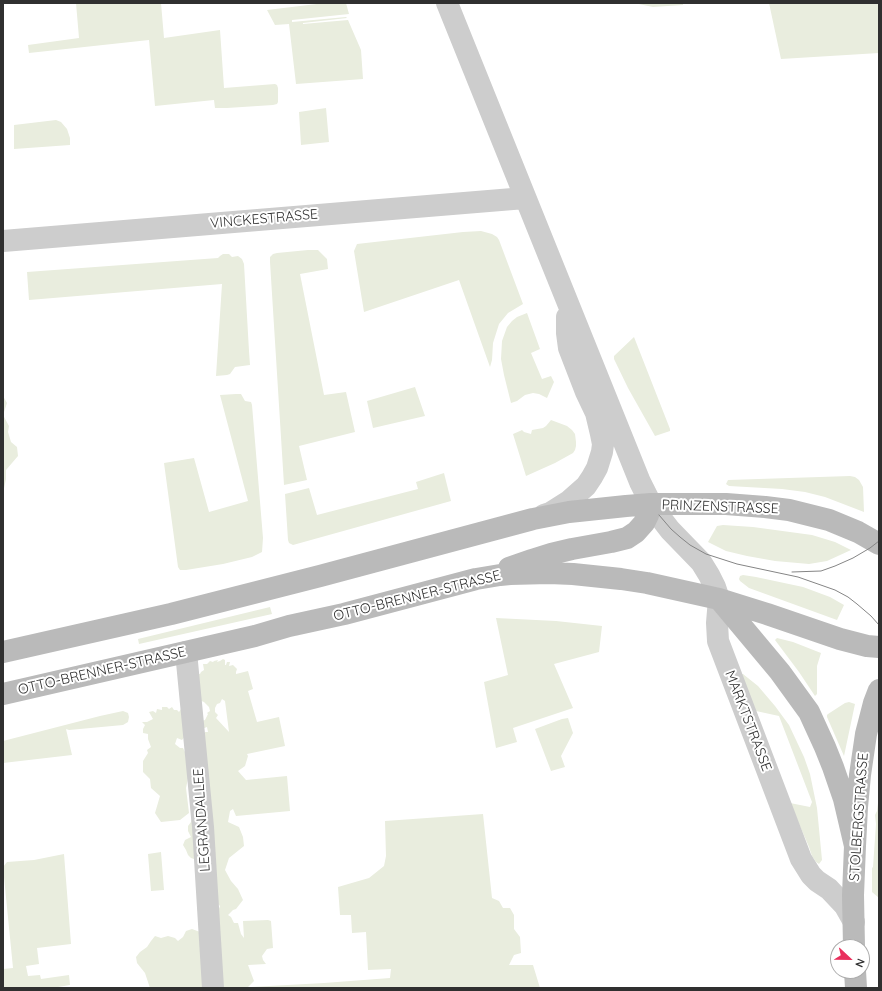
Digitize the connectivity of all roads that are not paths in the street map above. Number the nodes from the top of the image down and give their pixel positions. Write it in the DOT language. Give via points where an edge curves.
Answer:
graph roads {
  1 [pos="447,3"];
  2 [pos="525,198"];
  3 [pos="3,241"];
  4 [pos="564,296"];
  5 [pos="655,510"];
  6 [pos="533,520"];
  7 [pos="879,544"];
  8 [pos="486,577"];
  9 [pos="719,599"];
  10 [pos="879,647"];
  11 [pos="3,652"];
  12 [pos="186,652"];
  13 [pos="879,690"];
  14 [pos="3,694"];
  15 [pos="854,846"];
  16 [pos="854,922"];
  17 [pos="854,939"];
  18 [pos="213,988"];
  1 -- 2 [label="street"];
  2 -- 3 [label="street, VINCKESTRASSE"];
  2 -- 4 [label="street"];
  4 -- 5 [label="street, MARKTSTRASSE" via="640,482"];
  4 -- 6 [label="street" via="570,354 596,414 603,444 602,452 592,478 578,494 561,507"];
  5 -- 6 [label="street" via="626,506 569,512"];
  5 -- 7 [label="street, PRINZENSTRASSE" via="726,504 789,510 839,524"];
  5 -- 8 [label="street" via="628,538 551,554"];
  5 -- 9 [label="street, MARKTSTRASSE" via="701,562"];
  6 -- 11 [label="street" via="179,612"];
  8 -- 9 [label="street, OTTO-BRENNER-STRASSE" via="549,573 598,576 647,583"];
  8 -- 12 [label="street, OTTO-BRENNER-STRASSE"];
  9 -- 10 [label="street" via="840,639"];
  9 -- 15 [label="street" via="780,672 809,712 844,799"];
  9 -- 16 [label="street, MARKTSTRASSE" via="718,641 801,859 811,876 845,906"];
  12 -- 14 [label="street, OTTO-BRENNER-STRASSE"];
  12 -- 18 [label="street, LEGRANDALLEE" via="203,823"];
  13 -- 15 [label="street, STOLBERGSTRASSE" via="866,734"];
  15 -- 16 [label="street, STOLBERGSTRASSE"];
  16 -- 17 [label="street, STOLBERGSTRASSE"];
}
